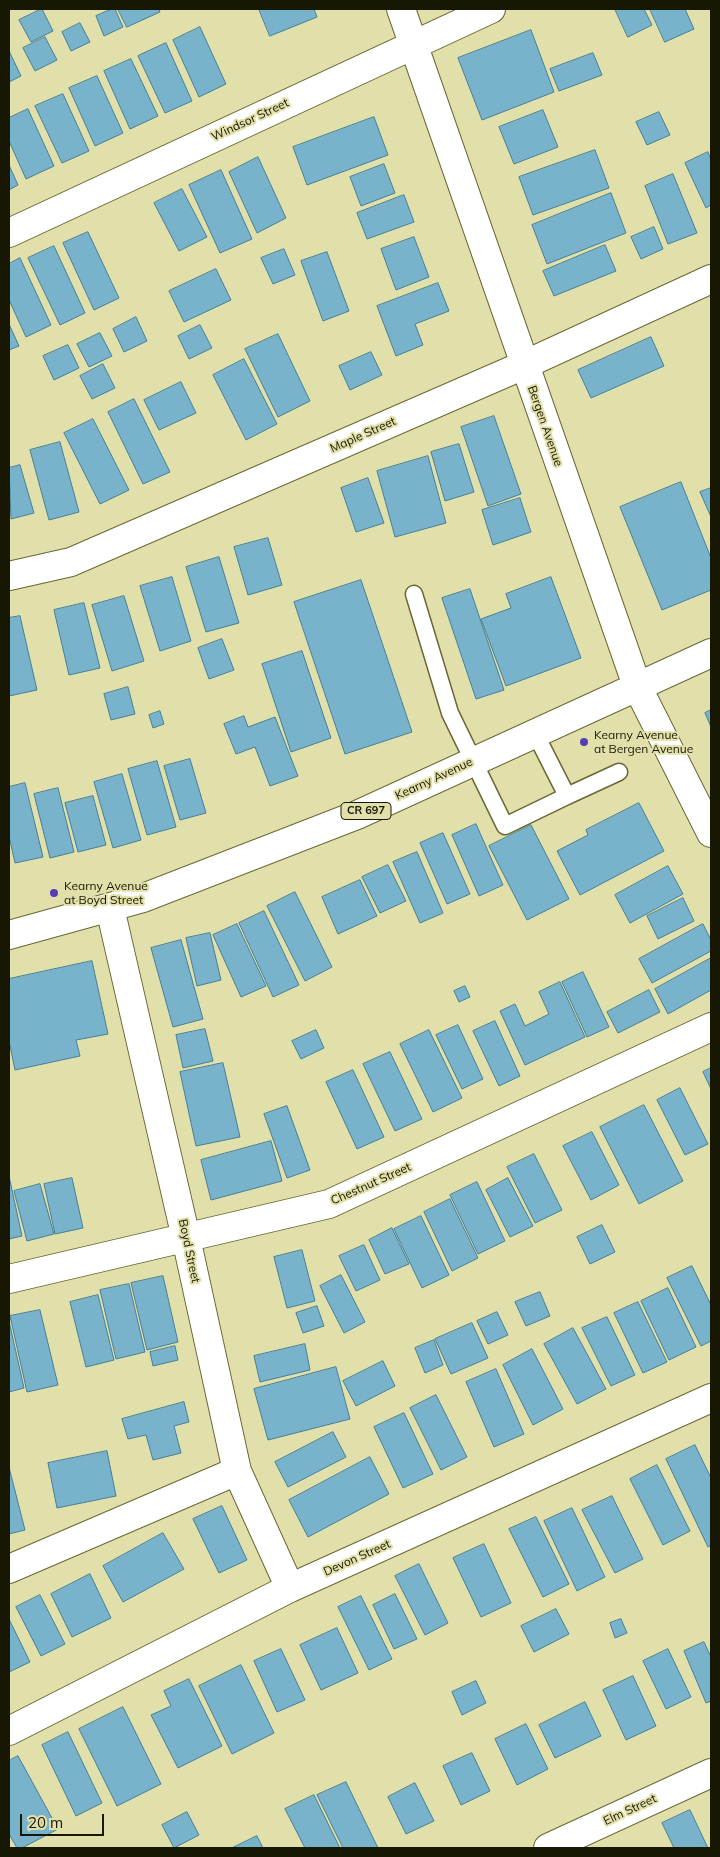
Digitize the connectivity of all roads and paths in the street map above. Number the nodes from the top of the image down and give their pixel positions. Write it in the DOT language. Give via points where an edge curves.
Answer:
graph roads {
  1 [pos="402,9"];
  2 [pos="491,9"];
  3 [pos="414,44"];
  4 [pos="9,233"];
  5 [pos="711,279"];
  6 [pos="524,365"];
  7 [pos="9,576"];
  8 [pos="414,594"];
  9 [pos="711,653"];
  10 [pos="637,686"];
  11 [pos="535,733"];
  12 [pos="473,760"];
  13 [pos="619,772"];
  14 [pos="567,796"];
  15 [pos="711,833"];
  16 [pos="110,908"];
  17 [pos="9,936"];
  18 [pos="711,1027"];
  19 [pos="186,1238"];
  20 [pos="9,1279"];
  21 [pos="711,1398"];
  22 [pos="236,1471"];
  23 [pos="9,1569"];
  24 [pos="290,1588"];
  25 [pos="9,1730"];
  26 [pos="711,1773"];
  27 [pos="548,1848"];
  1 -- 3 [label="street, Bergen Avenue"];
  2 -- 3 [label="street, Windsor Street"];
  3 -- 4 [label="street, Windsor Street"];
  3 -- 6 [label="street, Bergen Avenue"];
  5 -- 6 [label="street, Maple Street"];
  6 -- 7 [label="street, Maple Street" via="71,562"];
  6 -- 10 [label="street, Bergen Avenue"];
  8 -- 12 [label="lane" via="450,713"];
  9 -- 10 [label="street, Kearny Avenue / CR 697"];
  10 -- 11 [label="street, Kearny Avenue / CR 697"];
  10 -- 15 [label="street, Bergen Avenue"];
  11 -- 12 [label="street, Kearny Avenue / CR 697"];
  11 -- 14 [label="lane"];
  12 -- 14 [label="lane" via="505,826"];
  12 -- 16 [label="street, Kearny Avenue / CR 697" via="357,815"];
  13 -- 14 [label="lane"];
  16 -- 17 [label="street, Kearny Avenue / CR 697"];
  16 -- 19 [label="street, Boyd Street"];
  18 -- 19 [label="street, Chestnut Street" via="330,1204"];
  19 -- 20 [label="street, Chestnut Street"];
  19 -- 22 [label="street, Boyd Street"];
  21 -- 24 [label="street, Devon Street"];
  22 -- 23 [label="street"];
  22 -- 24 [label="street, Boyd Street"];
  24 -- 25 [label="street, Devon Street"];
  26 -- 27 [label="street, Elm Street"];
}
